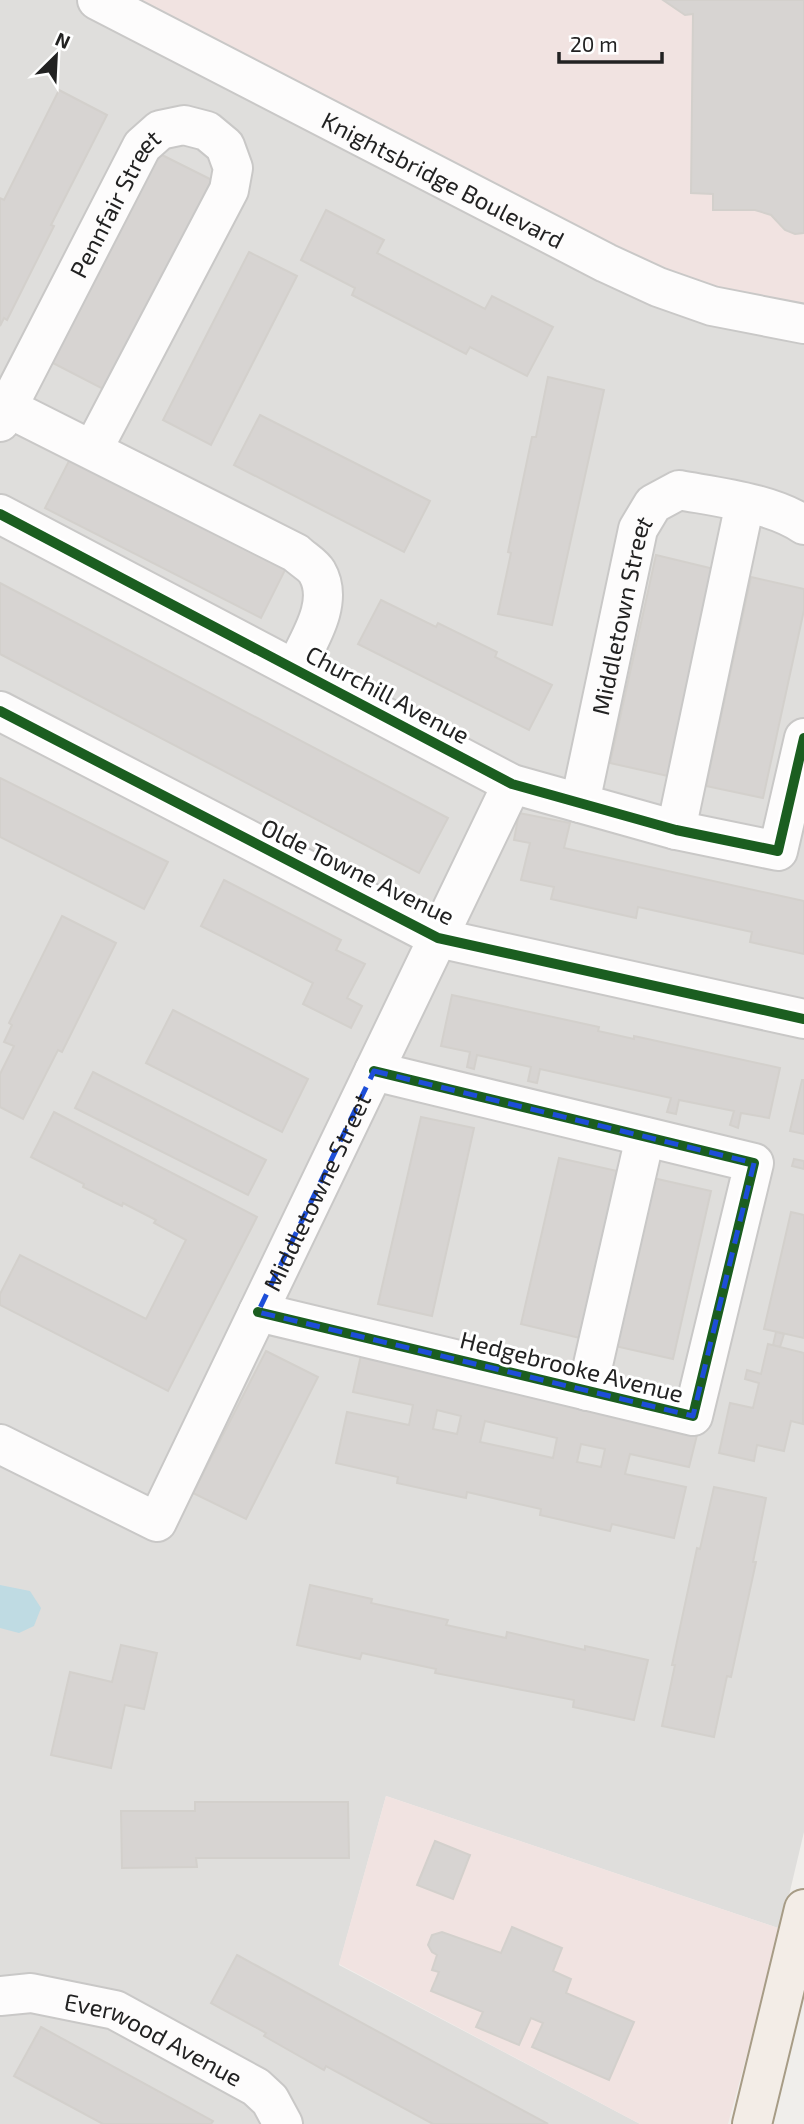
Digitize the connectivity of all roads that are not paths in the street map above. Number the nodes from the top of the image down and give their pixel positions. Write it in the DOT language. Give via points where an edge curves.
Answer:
graph roads {
  1 [pos="97,0"];
  2 [pos="804,324"];
  3 [pos="4,415"];
  4 [pos="93,449"];
  5 [pos="745,503"];
  6 [pos="0,514"];
  7 [pos="804,525"];
  8 [pos="295,669"];
  9 [pos="0,711"];
  10 [pos="804,738"];
  11 [pos="512,784"];
  12 [pos="580,803"];
  13 [pos="676,830"];
  14 [pos="438,938"];
  15 [pos="804,1019"];
  16 [pos="374,1071"];
  17 [pos="645,1137"];
  18 [pos="258,1312"];
  19 [pos="587,1391"];
  20 [pos="0,1444"];
  21 [pos="804,1909"];
  22 [pos="0,1996"];
  23 [pos="283,2124"];
  24 [pos="752,2124"];
  1 -- 2 [label="street, Knightsbridge Boulevard" via="658,287 712,306"];
  3 -- 4 [label="street, Churchill Avenue"];
  3 -- 4 [label="street, Pennfair Street" via="142,146 160,130 184,125 207,131 225,146 233,168 229,190"];
  4 -- 8 [label="street, Churchill Avenue" via="296,553 317,570 324,596"];
  5 -- 7 [label="street, Middletown Street"];
  5 -- 12 [label="street, Middletown Street" via="678,490 653,504 638,529"];
  5 -- 13 [label="street"];
  6 -- 8 [label="street, Churchill Avenue"];
  8 -- 11 [label="street, Churchill Avenue"];
  9 -- 14 [label="street, Olde Towne Avenue"];
  10 -- 13 [label="street, Churchill Avenue" via="778,851"];
  11 -- 12 [label="street, Churchill Avenue"];
  11 -- 14 [label="street, Middletowne Street"];
  12 -- 13 [label="street, Churchill Avenue"];
  14 -- 15 [label="street, Olde Towne Avenue"];
  14 -- 16 [label="street, Middletowne Street"];
  16 -- 17 [label="street, Hedgebrooke Avenue"];
  16 -- 18 [label="street, Middletowne Street"];
  17 -- 19 [label="street"];
  17 -- 19 [label="street, Hedgebrooke Avenue" via="754,1163 693,1416"];
  18 -- 19 [label="street, Hedgebrooke Avenue"];
  18 -- 20 [label="street, Middletowne Street" via="157,1522"];
  21 -- 24 [label="main road"];
  22 -- 23 [label="street, Everwood Avenue" via="31,1993 115,2010 256,2087 270,2100"];
}
